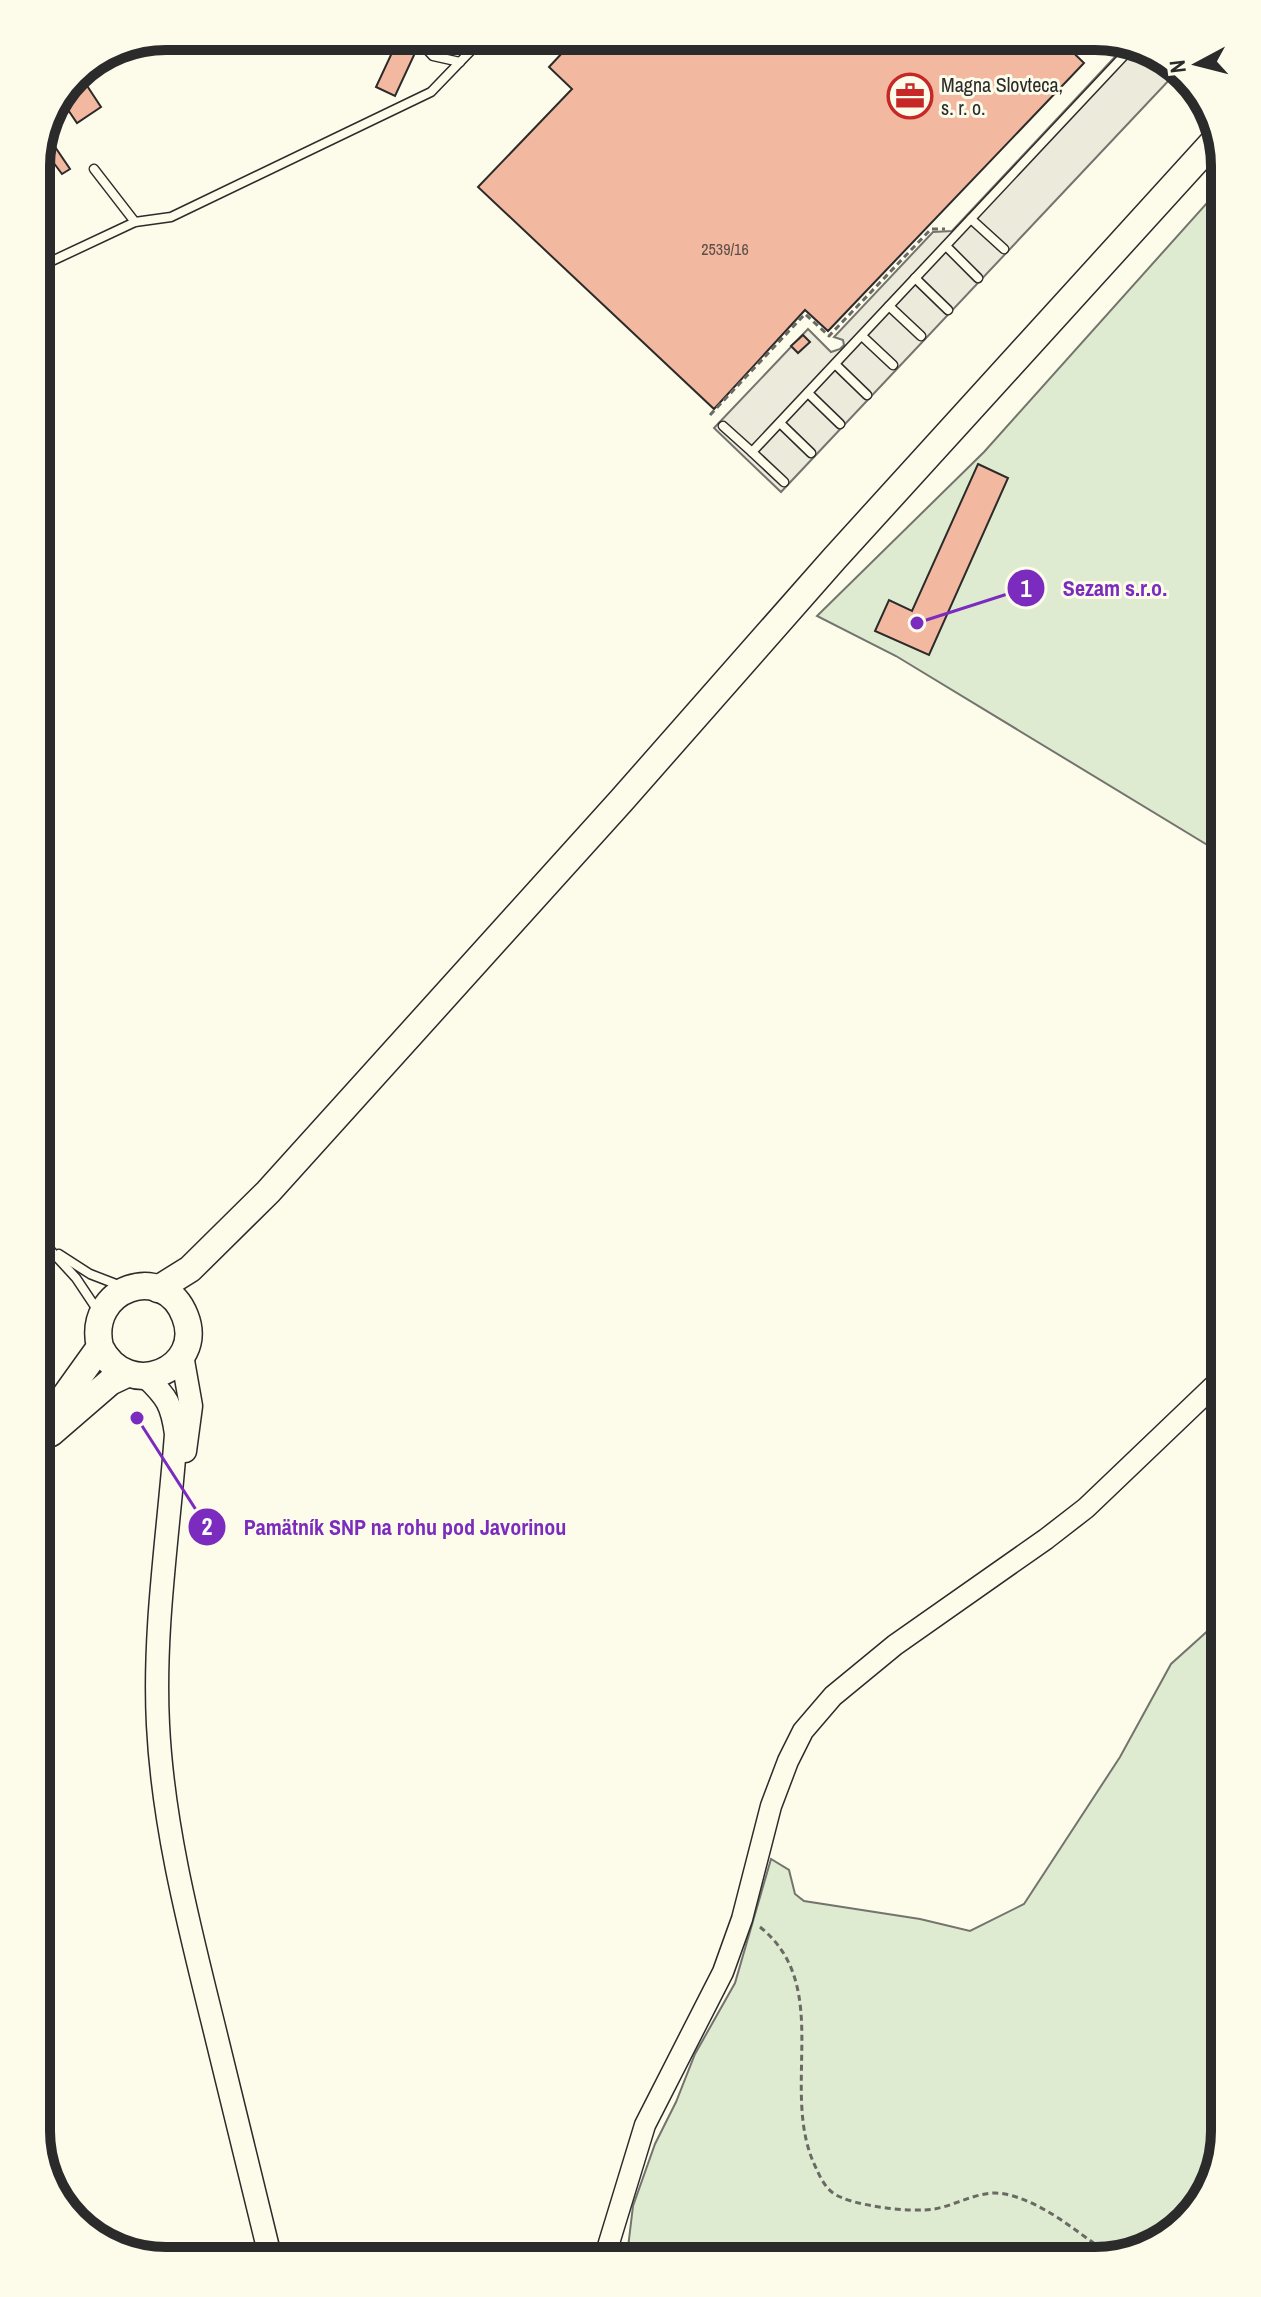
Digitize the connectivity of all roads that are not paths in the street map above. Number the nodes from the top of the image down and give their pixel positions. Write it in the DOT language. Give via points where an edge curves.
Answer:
graph roads {
  1 [pos="427,50"];
  2 [pos="472,50"];
  3 [pos="1125,54"];
  4 [pos="460,62"];
  5 [pos="1209,146"];
  6 [pos="94,169"];
  7 [pos="971,219"];
  8 [pos="135,222"];
  9 [pos="946,246"];
  10 [pos="1004,249"];
  11 [pos="50,262"];
  12 [pos="915,278"];
  13 [pos="978,278"];
  14 [pos="889,306"];
  15 [pos="948,310"];
  16 [pos="862,336"];
  17 [pos="921,336"];
  18 [pos="835,364"];
  19 [pos="893,365"];
  20 [pos="808,393"];
  21 [pos="867,395"];
  22 [pos="780,423"];
  23 [pos="840,424"];
  24 [pos="723,426"];
  25 [pos="752,452"];
  26 [pos="811,453"];
  27 [pos="784,482"];
  28 [pos="268,1192"];
  29 [pos="50,1248"];
  30 [pos="50,1250"];
  31 [pos="129,1288"];
  32 [pos="158,1289"];
  33 [pos="101,1316"];
  34 [pos="186,1316"];
  35 [pos="100,1347"];
  36 [pos="182,1355"];
  37 [pos="136,1376"];
  38 [pos="1211,1389"];
  39 [pos="50,1417"];
  40 [pos="50,1433"];
  41 [pos="170,1519"];
  42 [pos="268,2247"];
  43 [pos="608,2247"];
  1 -- 4 [label="lane"];
  2 -- 4 [label="lane"];
  3 -- 7 [label="lane"];
  4 -- 8 [label="lane" via="431,92 379,119 171,217"];
  5 -- 28 [label="main road"];
  6 -- 8 [label="lane"];
  7 -- 9 [label="lane"];
  7 -- 10 [label="lane"];
  8 -- 11 [label="lane"];
  9 -- 12 [label="lane"];
  9 -- 13 [label="lane"];
  12 -- 14 [label="lane"];
  12 -- 15 [label="lane"];
  14 -- 16 [label="lane"];
  14 -- 17 [label="lane"];
  16 -- 18 [label="lane"];
  16 -- 19 [label="lane"];
  18 -- 20 [label="lane"];
  18 -- 21 [label="lane"];
  20 -- 22 [label="lane"];
  20 -- 23 [label="lane"];
  22 -- 25 [label="lane"];
  22 -- 26 [label="lane"];
  24 -- 25 [label="lane"];
  25 -- 27 [label="lane"];
  28 -- 32 [label="main road" via="190,1269"];
  28 -- 34 [label="main road" via="204,1275"];
  29 -- 31 [label="lane" via="90,1274"];
  30 -- 33 [label="lane"];
  31 -- 32 [label="main road"];
  31 -- 33 [label="main road" via="112,1299"];
  32 -- 34 [label="main road"];
  33 -- 35 [label="main road"];
  34 -- 36 [label="main road" via="188,1336"];
  35 -- 37 [label="main road" via="111,1364"];
  35 -- 39 [label="main road"];
  36 -- 37 [label="main road" via="160,1374"];
  36 -- 41 [label="main road" via="190,1421"];
  37 -- 40 [label="main road" via="110,1382"];
  37 -- 41 [label="main road" via="165,1394 173,1411"];
  38 -- 43 [label="street" via="1086,1508 850,1680 795,1744 723,1972 645,2125"];
  41 -- 42 [label="main road" via="158,1661 163,1777 189,1924"];
}
